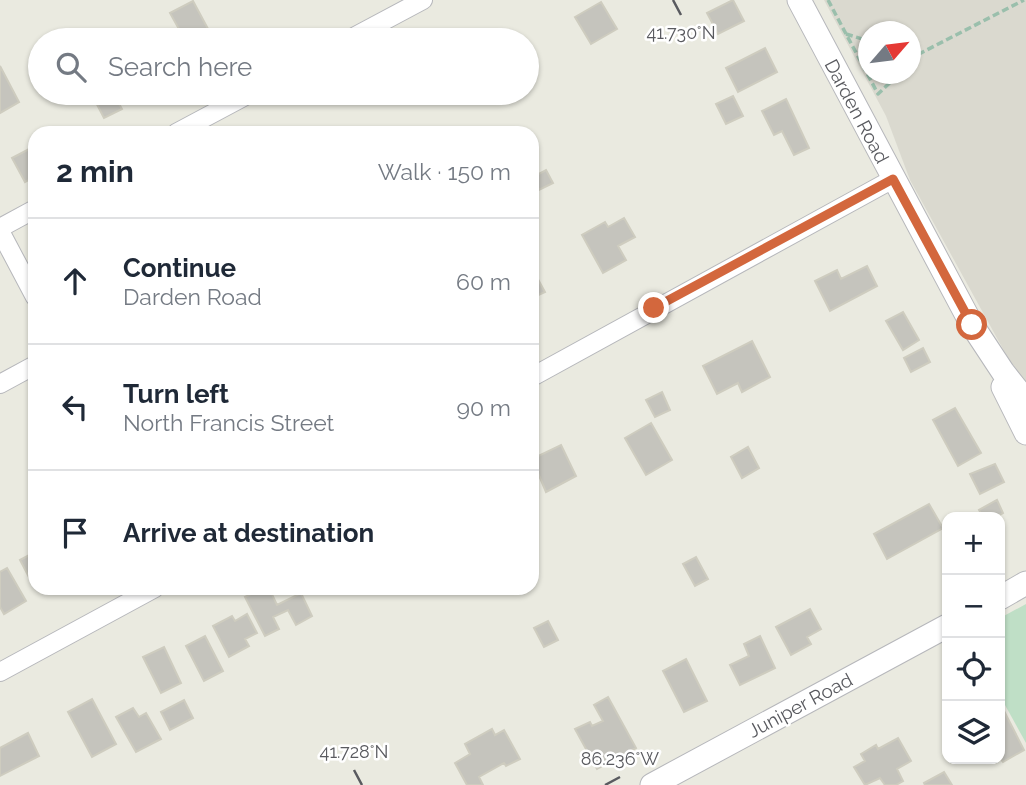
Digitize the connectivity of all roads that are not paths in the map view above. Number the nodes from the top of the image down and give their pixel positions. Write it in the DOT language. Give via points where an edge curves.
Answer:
graph roads {
  1 [pos="423,0"];
  2 [pos="799,0"];
  3 [pos="370,28"];
  4 [pos="228,105"];
  5 [pos="189,126"];
  6 [pos="893,179"];
  7 [pos="28,213"];
  8 [pos="0,230"];
  9 [pos="28,284"];
  10 [pos="972,325"];
  11 [pos="28,369"];
  12 [pos="539,373"];
  13 [pos="0,384"];
  14 [pos="1026,401"];
  15 [pos="1026,433"];
  16 [pos="1026,583"];
  17 [pos="1005,594"];
  18 [pos="142,595"];
  19 [pos="942,629"];
  20 [pos="0,672"];
  21 [pos="652,785"];
  1 -- 3 [label="street"];
  2 -- 6 [label="street, Darden Road"];
  4 -- 5 [label="street"];
  6 -- 10 [label="street, Darden Road"];
  6 -- 12 [label="street"];
  7 -- 8 [label="street"];
  8 -- 9 [label="street"];
  10 -- 14 [label="street, Darden Road"];
  10 -- 15 [label="street"];
  11 -- 13 [label="street"];
  16 -- 17 [label="street"];
  18 -- 20 [label="street"];
  19 -- 21 [label="street, Juniper Road"];
}
